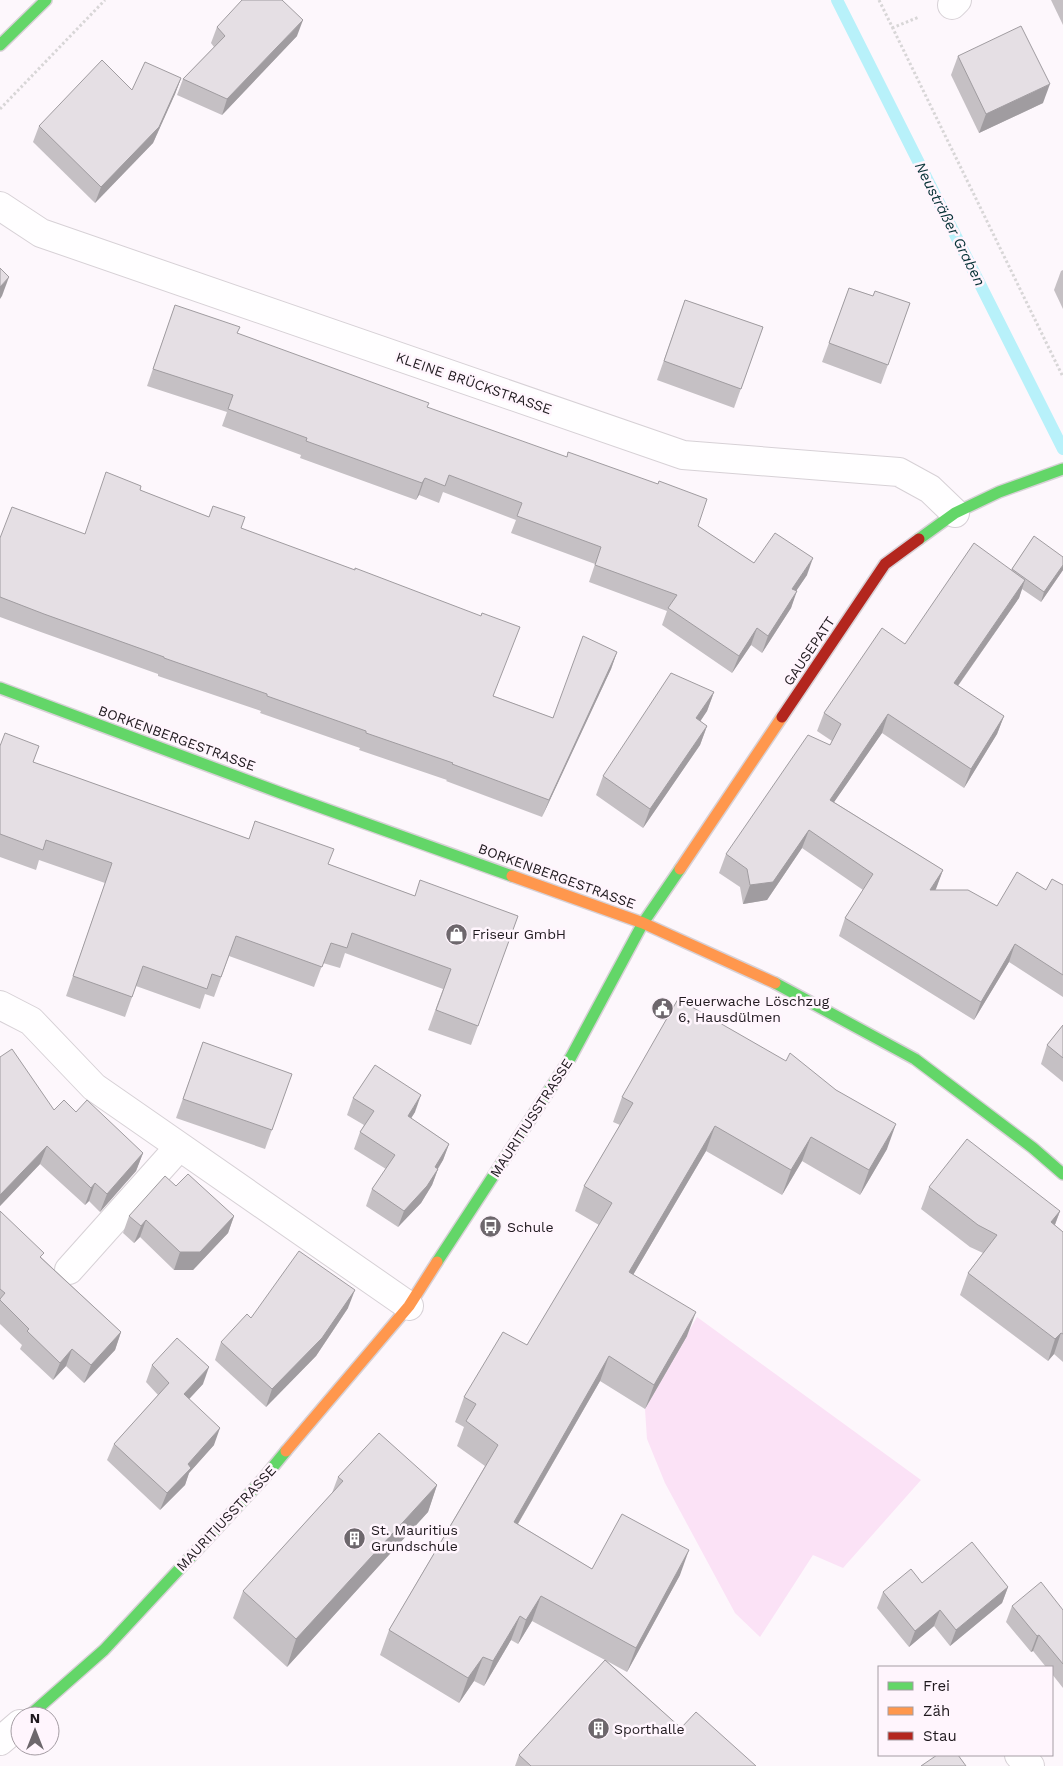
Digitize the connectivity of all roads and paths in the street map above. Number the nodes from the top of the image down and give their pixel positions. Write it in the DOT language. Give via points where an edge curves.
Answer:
graph roads {
  1 [pos="46,0"];
  2 [pos="105,0"];
  3 [pos="879,0"];
  4 [pos="0,44"];
  5 [pos="0,109"];
  6 [pos="0,206"];
  7 [pos="1063,377"];
  8 [pos="1063,469"];
  9 [pos="955,513"];
  10 [pos="0,688"];
  11 [pos="643,923"];
  12 [pos="0,1005"];
  13 [pos="179,1146"];
  14 [pos="1063,1174"];
  15 [pos="69,1270"];
  16 [pos="409,1306"];
  17 [pos="40,1706"];
  18 [pos="10,1732"];
  19 [pos="0,1741"];
  20 [pos="1020,1756"];
  21 [pos="1030,1766"];
  1 -- 4 [label="street"];
  2 -- 5 [label="path"];
  3 -- 7 [label="path"];
  6 -- 9 [label="street, KLEINE BRÜCKSTRASSE" via="41,233 683,455 899,472 930,489"];
  8 -- 9 [label="street, GAUSEPATT" via="999,492"];
  9 -- 11 [label="street, GAUSEPATT" via="885,564"];
  10 -- 11 [label="street, BORKENBERGESTRASSE"];
  11 -- 14 [label="street, BORKENBERGESTRASSE" via="783,988 914,1059"];
  11 -- 16 [label="street, MAURITIUSSTRASSE" via="571,1057"];
  12 -- 13 [label="street" via="31,1021 94,1087"];
  13 -- 15 [label="street"];
  13 -- 16 [label="street"];
  16 -- 17 [label="street, MAURITIUSSTRASSE" via="263,1479 104,1650"];
  18 -- 19 [label="street"];
  20 -- 21 [label="street"];
}
